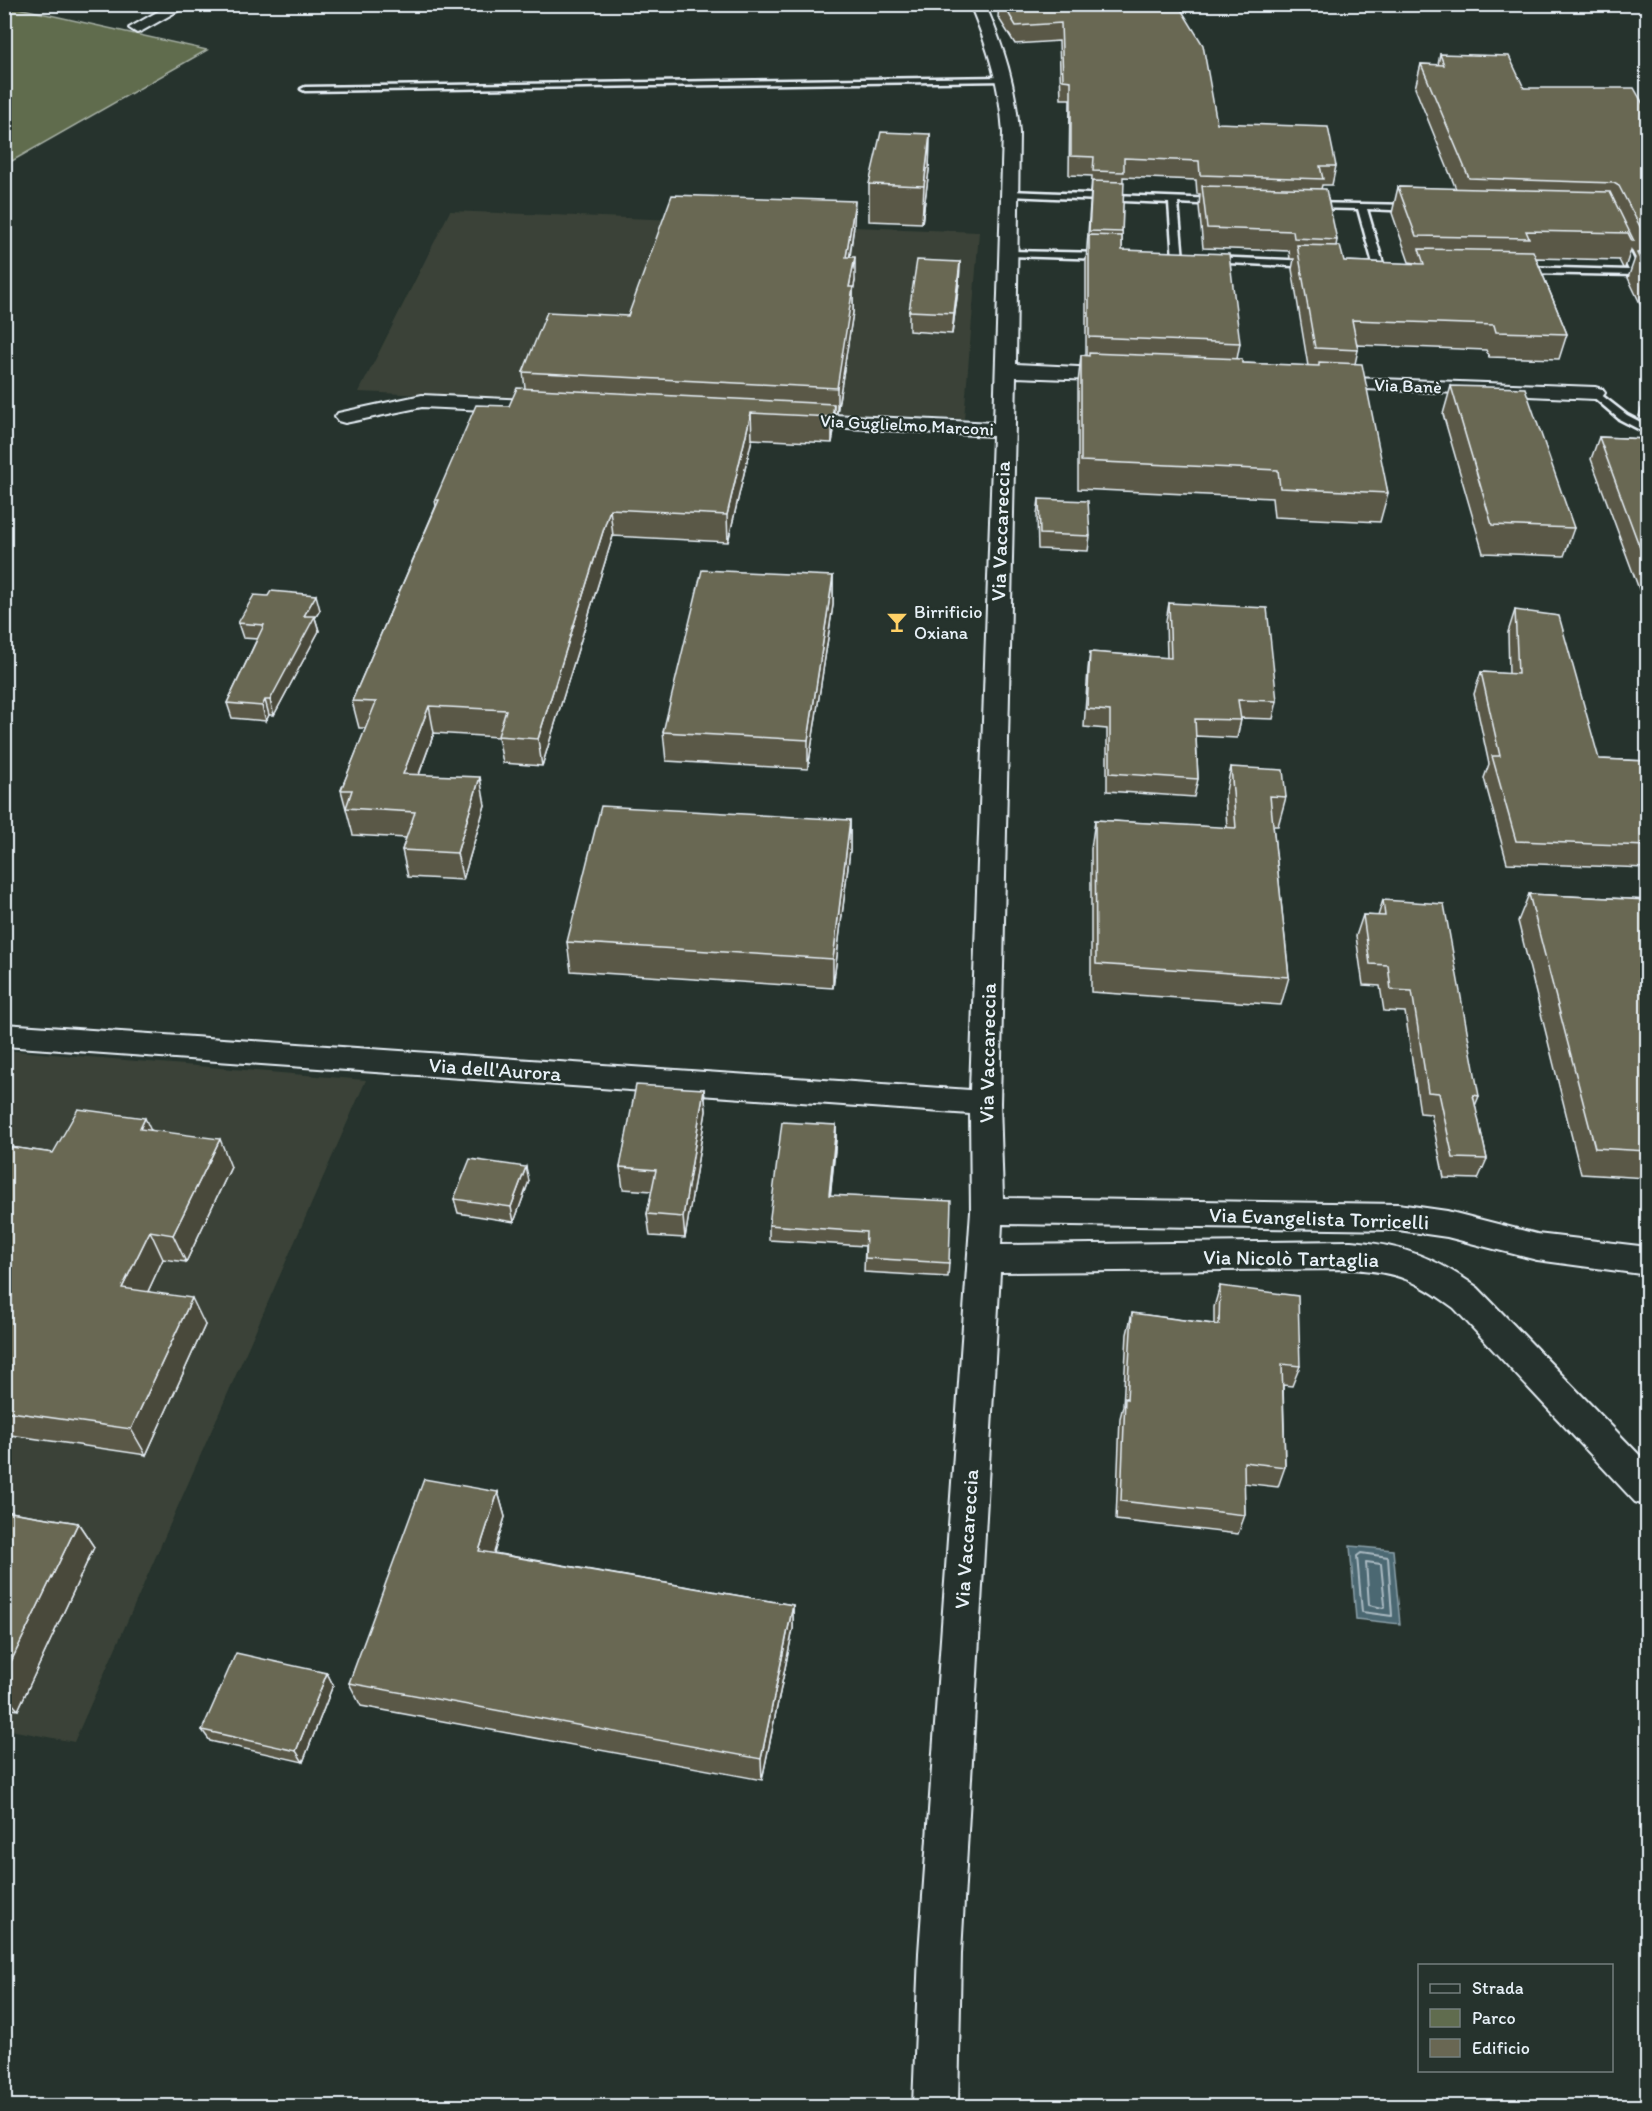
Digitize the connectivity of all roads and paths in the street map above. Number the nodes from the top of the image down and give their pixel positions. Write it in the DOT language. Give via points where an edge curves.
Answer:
graph roads {
  1 [pos="183,4"];
  2 [pos="977,4"];
  3 [pos="137,28"];
  4 [pos="1005,79"];
  5 [pos="305,89"];
  6 [pos="1009,193"];
  7 [pos="1173,200"];
  8 [pos="1232,202"];
  9 [pos="1303,204"];
  10 [pos="1362,206"];
  11 [pos="1421,208"];
  12 [pos="1616,232"];
  13 [pos="1009,253"];
  14 [pos="1121,257"];
  15 [pos="1166,259"];
  16 [pos="1178,259"];
  17 [pos="1190,260"];
  18 [pos="1201,260"];
  19 [pos="1320,265"];
  20 [pos="1367,267"];
  21 [pos="1379,267"];
  22 [pos="1391,267"];
  23 [pos="1508,270"];
  24 [pos="1005,370"];
  25 [pos="1135,375"];
  26 [pos="1312,382"];
  27 [pos="1595,393"];
  28 [pos="567,408"];
  29 [pos="345,417"];
  30 [pos="767,418"];
  31 [pos="1003,430"];
  32 [pos="1647,431"];
  33 [pos="4,1035"];
  34 [pos="985,1103"];
  35 [pos="987,1211"];
  36 [pos="984,1258"];
  37 [pos="1647,1261"];
  38 [pos="1647,1490"];
  39 [pos="935,2106"];
  1 -- 3 [label="street"];
  2 -- 4 [label="street, Via Vaccareccia"];
  4 -- 5 [label="lane"];
  4 -- 6 [label="street, Via Vaccareccia" via="1011,114"];
  6 -- 7 [label="lane"];
  6 -- 13 [label="street, Via Vaccareccia"];
  7 -- 8 [label="lane"];
  7 -- 16 [label="lane"];
  9 -- 10 [label="lane"];
  10 -- 11 [label="lane"];
  10 -- 21 [label="lane"];
  12 -- 23 [label="lane" via="1635,273"];
  13 -- 14 [label="lane"];
  13 -- 24 [label="street, Via Vaccareccia"];
  15 -- 16 [label="lane"];
  16 -- 17 [label="lane"];
  18 -- 19 [label="lane"];
  20 -- 21 [label="lane"];
  21 -- 22 [label="lane"];
  24 -- 25 [label="street"];
  24 -- 31 [label="street, Via Vaccareccia"];
  26 -- 27 [label="street, Via Banè"];
  27 -- 32 [label="lane"];
  28 -- 29 [label="street" via="422,401"];
  30 -- 31 [label="street, Via Guglielmo Marconi"];
  31 -- 34 [label="street, Via Vaccareccia"];
  33 -- 34 [label="street, Via dell'Aurora"];
  34 -- 35 [label="street, Via Vaccareccia"];
  35 -- 36 [label="street, Via Vaccareccia"];
  35 -- 37 [label="street, Via Evangelista Torricelli" via="1398,1217 1446,1224 1537,1247"];
  36 -- 38 [label="street, Via Nicolò Tartaglia" via="1351,1255 1412,1265 1446,1283 1478,1308"];
  36 -- 39 [label="street, Via Vaccareccia" via="940,1953"];
}
